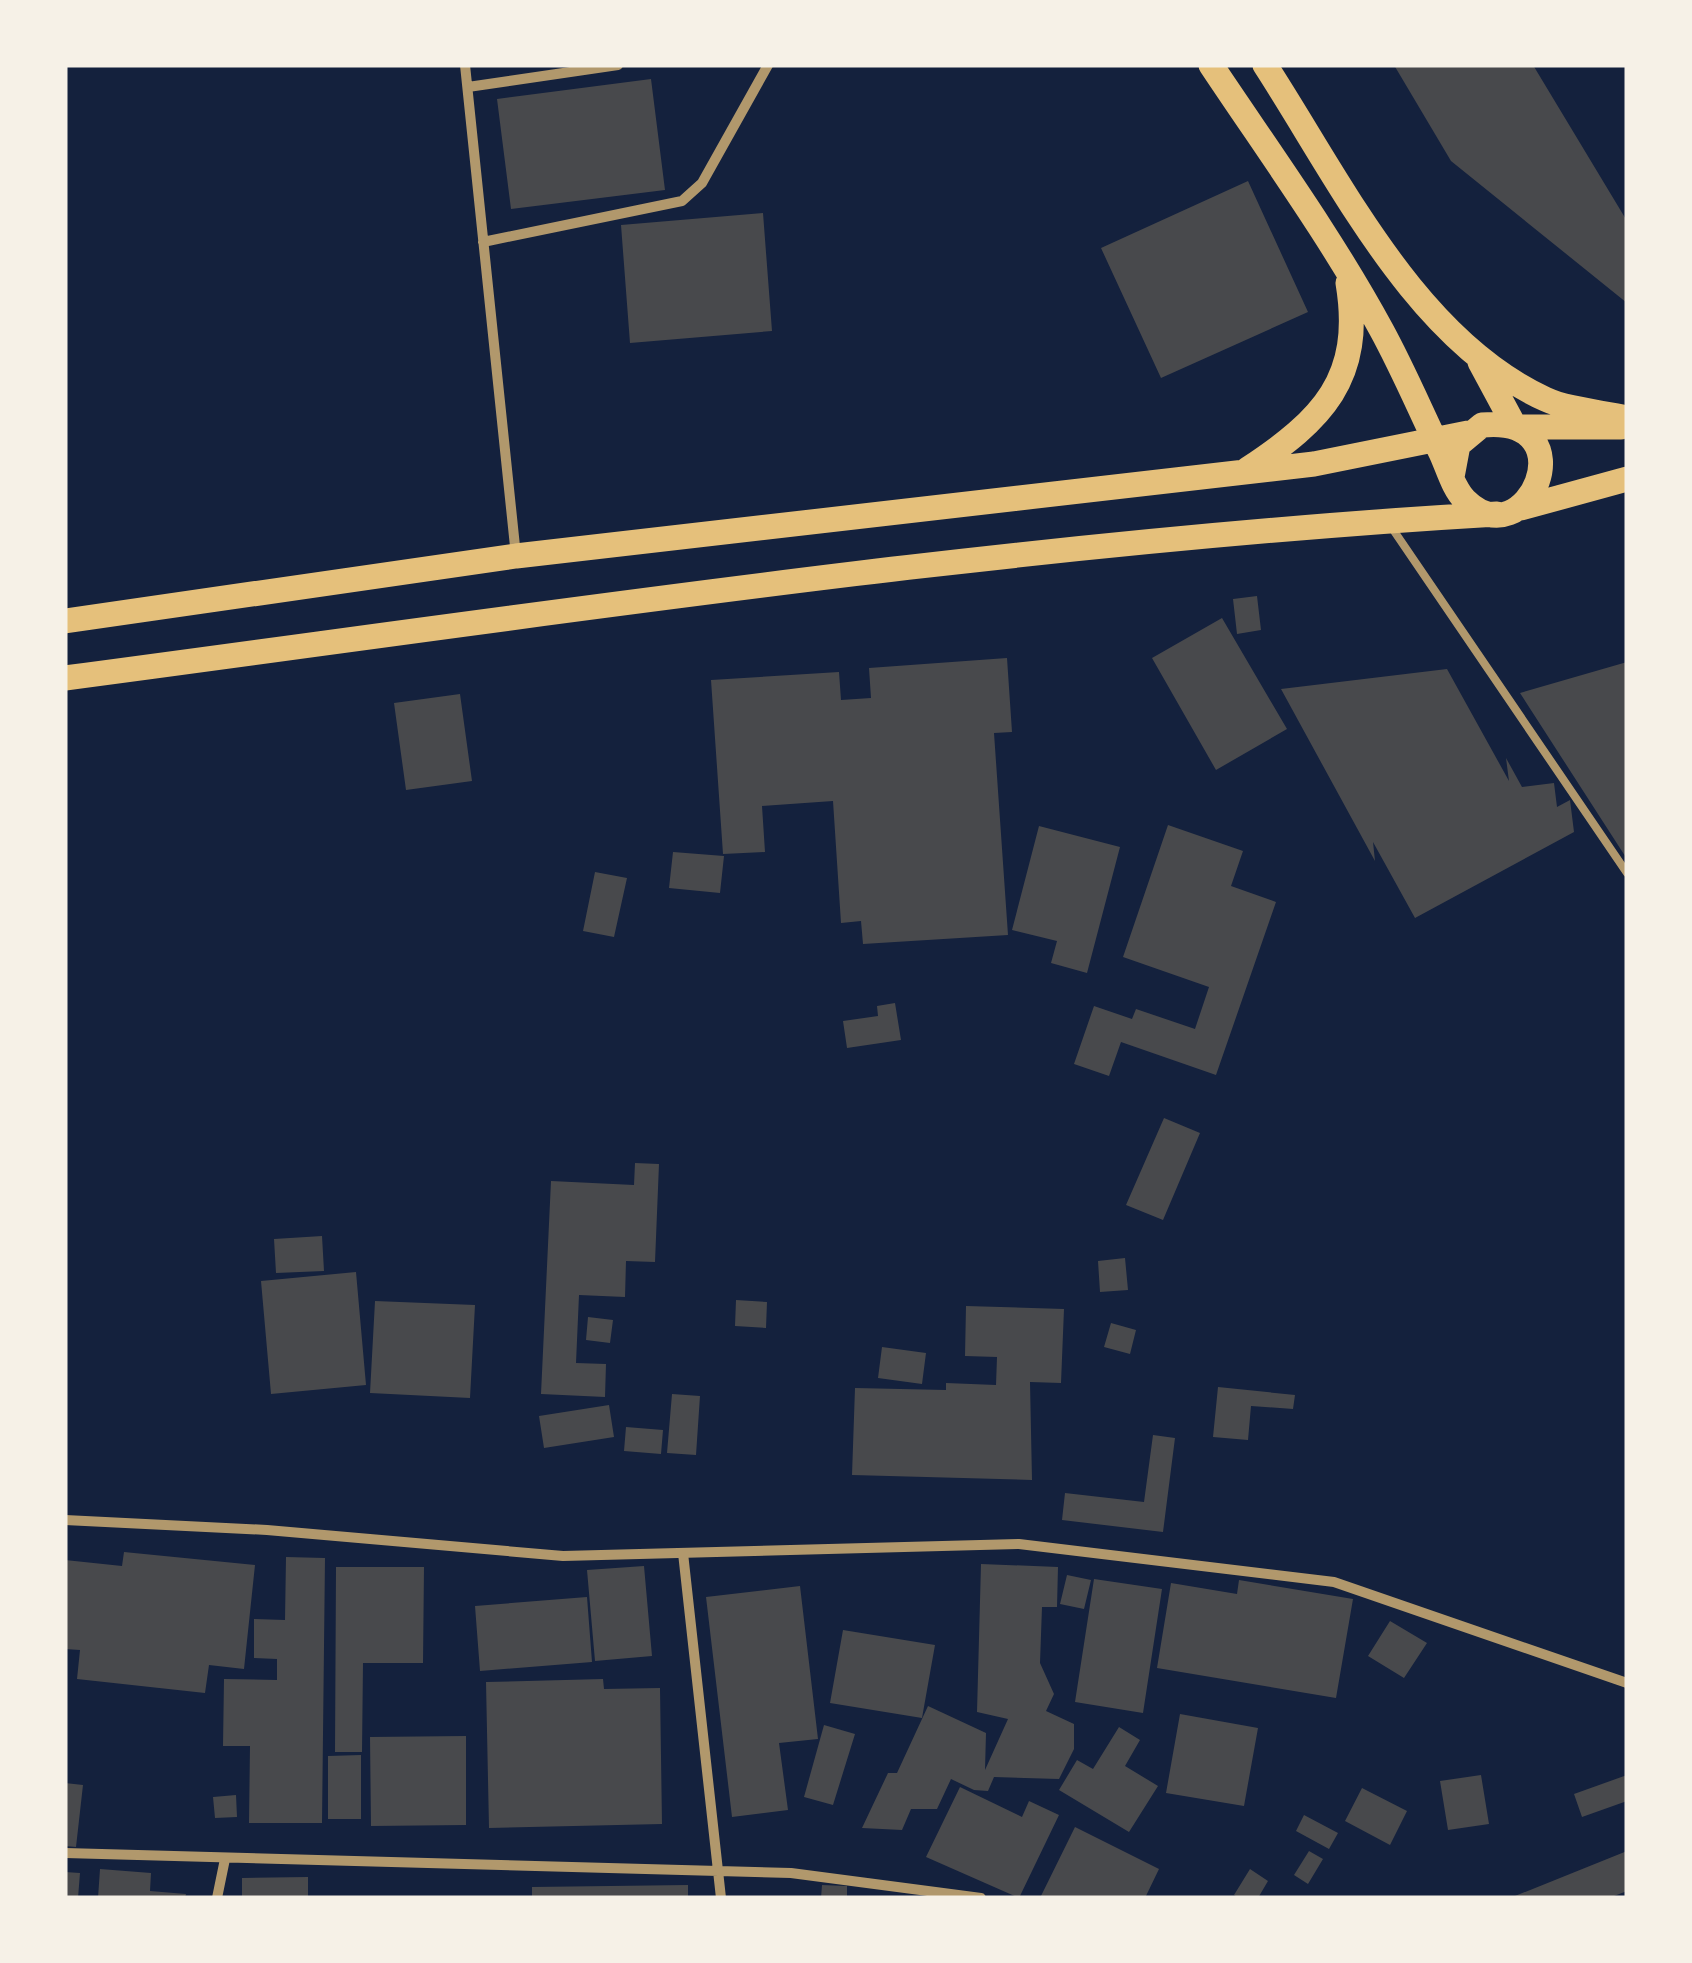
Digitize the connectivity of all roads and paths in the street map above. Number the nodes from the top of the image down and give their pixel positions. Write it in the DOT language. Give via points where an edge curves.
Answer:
graph roads {
  1 [pos="465,65"];
  2 [pos="618,65"];
  3 [pos="768,65"];
  4 [pos="1212,65"];
  5 [pos="1265,65"];
  6 [pos="468,86"];
  7 [pos="483,242"];
  8 [pos="1346,268"];
  9 [pos="1480,362"];
  10 [pos="1627,418"];
  11 [pos="1515,427"];
  12 [pos="1627,427"];
  13 [pos="1468,433"];
  14 [pos="1436,442"];
  15 [pos="1242,474"];
  16 [pos="1452,477"];
  17 [pos="1627,479"];
  18 [pos="1504,512"];
  19 [pos="1386,520"];
  20 [pos="516,556"];
  21 [pos="65,621"];
  22 [pos="65,678"];
  23 [pos="1627,873"];
  24 [pos="65,1520"];
  25 [pos="684,1553"];
  26 [pos="1627,1683"];
  27 [pos="65,1852"];
  28 [pos="225,1859"];
  29 [pos="720,1872"];
  30 [pos="217,1898"];
  31 [pos="722,1898"];
  32 [pos="981,1898"];
  1 -- 6 [label="street"];
  2 -- 6 [label="street"];
  3 -- 7 [label="street" via="702,183 682,200"];
  4 -- 8 [label="main road"];
  5 -- 9 [label="main road" via="1422,306"];
  6 -- 7 [label="street"];
  7 -- 20 [label="street"];
  8 -- 14 [label="main road"];
  8 -- 15 [label="main road" via="1354,320 1342,372 1322,413"];
  9 -- 10 [label="main road" via="1548,400"];
  9 -- 11 [label="main road"];
  11 -- 12 [label="main road"];
  11 -- 13 [label="main road" via="1482,426"];
  11 -- 18 [label="main road" via="1538,448 1542,477 1526,504"];
  13 -- 14 [label="main road"];
  13 -- 16 [label="main road" via="1452,460"];
  14 -- 15 [label="main road"];
  14 -- 16 [label="main road"];
  15 -- 20 [label="main road"];
  16 -- 18 [label="main road" via="1468,504"];
  17 -- 18 [label="main road"];
  18 -- 19 [label="main road"];
  19 -- 22 [label="main road" via="849,574"];
  19 -- 23 [label="lane"];
  20 -- 21 [label="main road"];
  24 -- 25 [label="street" via="563,1556"];
  25 -- 26 [label="street" via="1019,1544 1334,1582"];
  25 -- 29 [label="street"];
  27 -- 28 [label="street"];
  28 -- 29 [label="street"];
  28 -- 30 [label="street"];
  29 -- 31 [label="street"];
  29 -- 32 [label="street" via="790,1873"];
}
